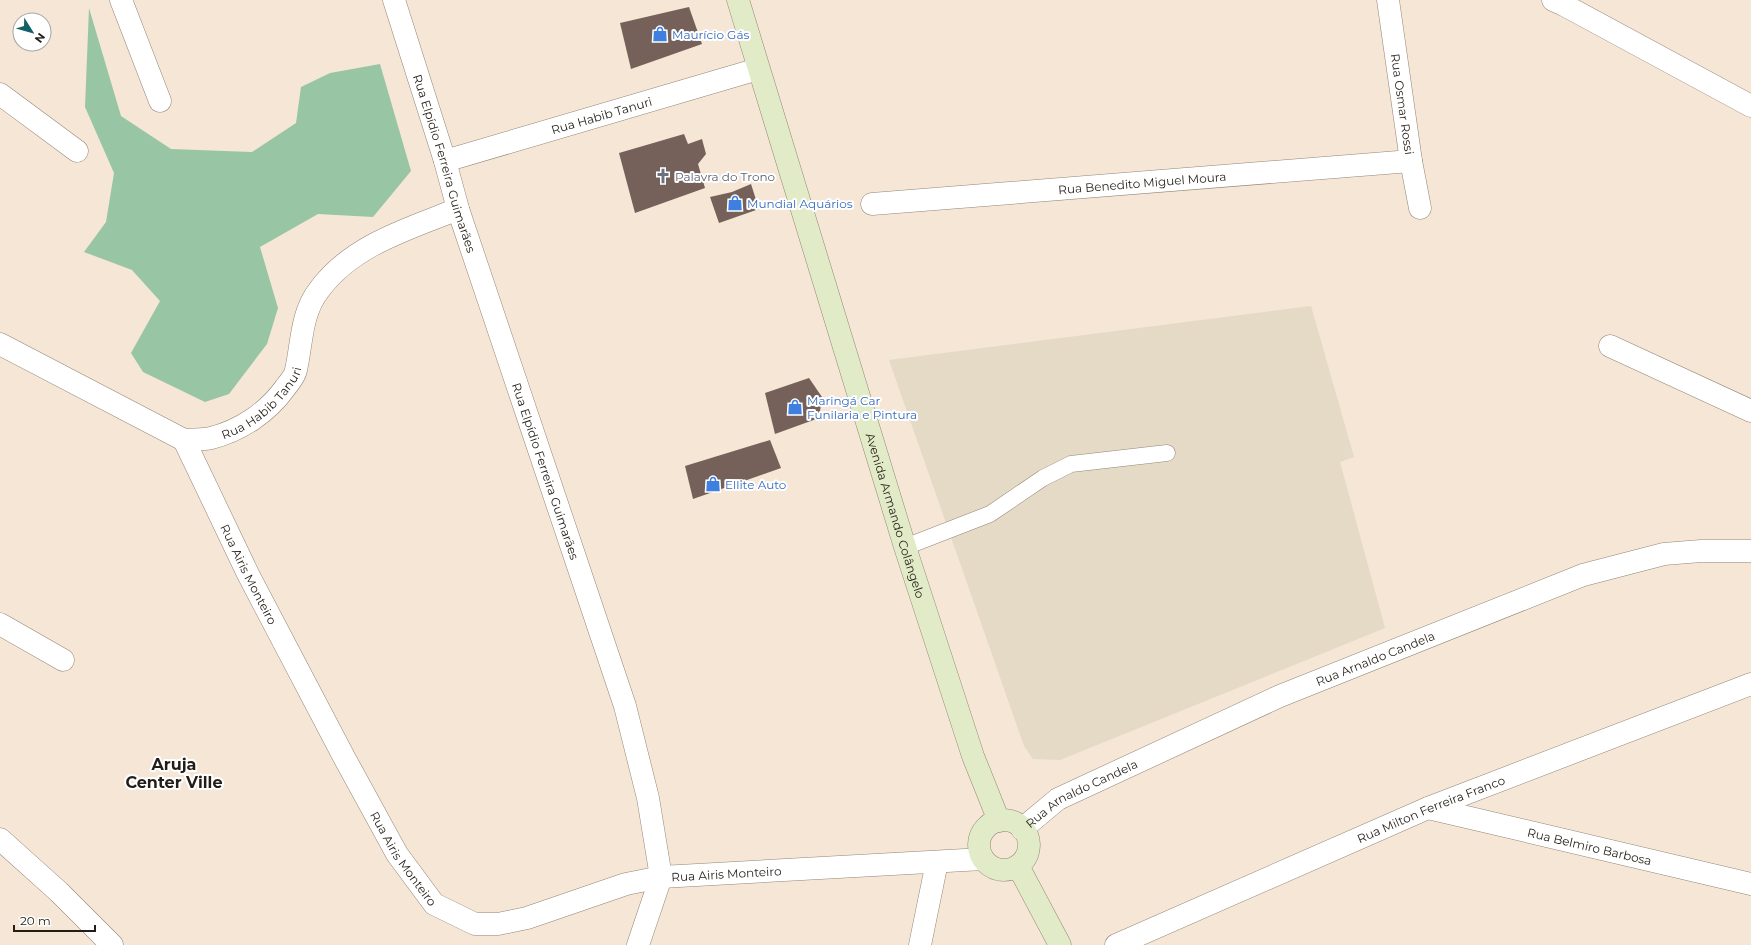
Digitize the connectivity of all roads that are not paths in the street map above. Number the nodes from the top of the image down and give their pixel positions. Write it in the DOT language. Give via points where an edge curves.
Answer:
graph roads {
  1 [pos="121,0"];
  2 [pos="394,0"];
  3 [pos="738,0"];
  4 [pos="1388,0"];
  5 [pos="1553,0"];
  6 [pos="758,69"];
  7 [pos="0,94"];
  8 [pos="160,101"];
  9 [pos="1751,106"];
  10 [pos="77,151"];
  11 [pos="445,161"];
  12 [pos="1411,161"];
  13 [pos="872,204"];
  14 [pos="1420,208"];
  15 [pos="458,209"];
  16 [pos="0,344"];
  17 [pos="1610,346"];
  18 [pos="1751,411"];
  19 [pos="184,440"];
  20 [pos="1167,453"];
  21 [pos="905,546"];
  22 [pos="1751,551"];
  23 [pos="0,624"];
  24 [pos="63,660"];
  25 [pos="1751,684"];
  26 [pos="1428,808"];
  27 [pos="999,821"];
  28 [pos="1022,829"];
  29 [pos="0,839"];
  30 [pos="983,859"];
  31 [pos="937,862"];
  32 [pos="1018,866"];
  33 [pos="661,877"];
  34 [pos="1751,884"];
  35 [pos="112,945"];
  36 [pos="638,945"];
  37 [pos="920,945"];
  38 [pos="1060,945"];
  39 [pos="1116,945"];
  1 -- 8 [label="street"];
  2 -- 11 [label="street, Rua Elpídio Ferreira Guimarães"];
  3 -- 6 [label="street, Avenida Armando Colângelo"];
  4 -- 12 [label="street, Rua Osmar Rossi"];
  5 -- 9 [label="street"];
  6 -- 11 [label="street, Rua Habib Tanuri"];
  6 -- 21 [label="street, Avenida Armando Colângelo"];
  7 -- 10 [label="street"];
  11 -- 15 [label="street, Rua Elpídio Ferreira Guimarães"];
  12 -- 13 [label="street, Rua Benedito Miguel Moura"];
  12 -- 14 [label="street, Rua Osmar Rossi"];
  15 -- 19 [label="street, Rua Habib Tanuri" via="364,249 340,266 318,290 305,318 296,372 278,398 254,418 231,431 210,438"];
  15 -- 33 [label="street, Rua Elpídio Ferreira Guimarães" via="625,706 648,798"];
  16 -- 19 [label="street"];
  17 -- 18 [label="street"];
  19 -- 33 [label="street, Rua Airis Monteiro" via="248,574 345,759 397,854 434,904 475,924 498,924 527,918 626,884"];
  20 -- 21 [label="lane" via="1071,464 1043,478 990,514"];
  21 -- 27 [label="street, Avenida Armando Colângelo" via="972,756"];
  22 -- 28 [label="street, Rua Arnaldo Candela" via="1664,554 1583,575 1272,700 1058,799"];
  23 -- 24 [label="street"];
  25 -- 26 [label="street, Rua Milton Ferreira Franco"];
  26 -- 34 [label="street, Rua Belmiro Barbosa"];
  26 -- 39 [label="street, Rua Milton Ferreira Franco"];
  27 -- 28 [label="street" via="1008,821"];
  27 -- 30 [label="street" via="988,827 980,837 979,845"];
  28 -- 32 [label="street" via="1029,845 1024,860"];
  29 -- 35 [label="street" via="60,892"];
  30 -- 31 [label="street, Rua Airis Monteiro"];
  30 -- 32 [label="street" via="989,865 1003,870"];
  31 -- 33 [label="street, Rua Airis Monteiro"];
  31 -- 37 [label="street"];
  32 -- 38 [label="street"];
  33 -- 36 [label="street, Rua Elpídio Ferreira Guimarães"];
}
